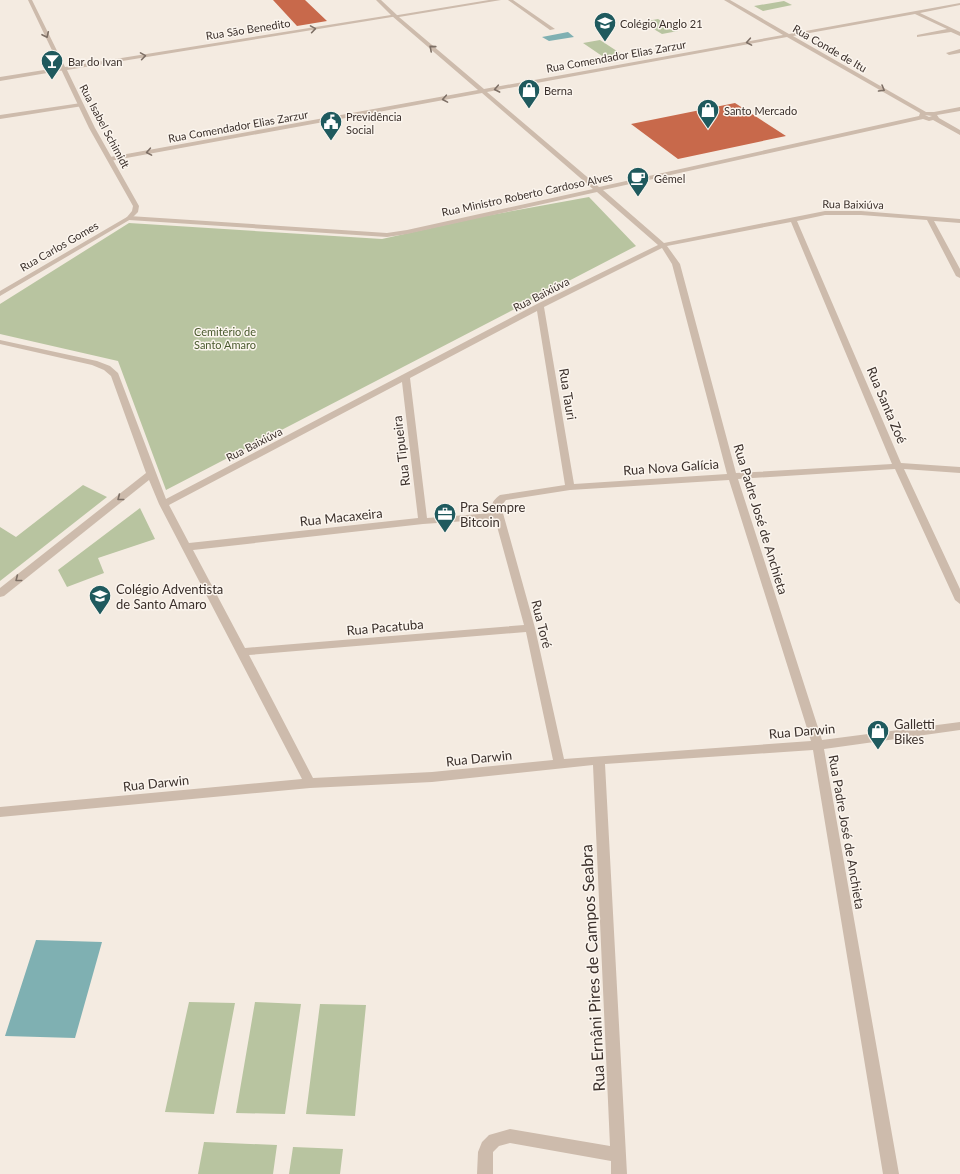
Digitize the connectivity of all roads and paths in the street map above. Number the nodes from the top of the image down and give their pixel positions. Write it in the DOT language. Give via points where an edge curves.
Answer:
graph roads {
  1 [pos="30,0"];
  2 [pos="378,0"];
  3 [pos="499,0"];
  4 [pos="510,0"];
  5 [pos="726,0"];
  6 [pos="960,4"];
  7 [pos="915,12"];
  8 [pos="395,16"];
  9 [pos="552,29"];
  10 [pos="960,29"];
  11 [pos="952,30"];
  12 [pos="960,34"];
  13 [pos="787,35"];
  14 [pos="918,36"];
  15 [pos="960,51"];
  16 [pos="949,53"];
  17 [pos="63,69"];
  18 [pos="0,79"];
  19 [pos="483,92"];
  20 [pos="81,104"];
  21 [pos="960,109"];
  22 [pos="924,115"];
  23 [pos="935,116"];
  24 [pos="0,117"];
  25 [pos="960,133"];
  26 [pos="110,159"];
  27 [pos="597,190"];
  28 [pos="129,218"];
  29 [pos="793,219"];
  30 [pos="930,219"];
  31 [pos="960,221"];
  32 [pos="663,245"];
  33 [pos="960,276"];
  34 [pos="1,293"];
  35 [pos="540,306"];
  36 [pos="0,342"];
  37 [pos="406,378"];
  38 [pos="898,466"];
  39 [pos="960,470"];
  40 [pos="151,474"];
  41 [pos="732,476"];
  42 [pos="570,487"];
  43 [pos="504,497"];
  44 [pos="164,504"];
  45 [pos="499,516"];
  46 [pos="423,521"];
  47 [pos="187,547"];
  48 [pos="0,593"];
  49 [pos="960,600"];
  50 [pos="530,628"];
  51 [pos="242,652"];
  52 [pos="960,726"];
  53 [pos="818,745"];
  54 [pos="599,760"];
  55 [pos="559,763"];
  56 [pos="310,783"];
  57 [pos="0,812"];
  58 [pos="618,1155"];
  59 [pos="485,1174"];
  60 [pos="619,1174"];
  61 [pos="891,1174"];
  1 -- 17 [label="street, Rua Isabel Schimidt, one-way"];
  2 -- 8 [label="street, Rua Padre José de Anchieta"];
  3 -- 8 [label="street, Rua São Benedito"];
  4 -- 9 [label="street"];
  5 -- 13 [label="street, Rua Conde de Itu"];
  6 -- 7 [label="street, Rua Comendador Elias Zarzur"];
  7 -- 11 [label="street"];
  7 -- 13 [label="street, Rua Comendador Elias Zarzur"];
  17 -- 8 [label="street, Rua São Benedito, one-way"];
  19 -- 8 [label="street, Rua Padre José de Anchieta, one-way"];
  10 -- 11 [label="street"];
  11 -- 12 [label="street"];
  11 -- 14 [label="street"];
  13 -- 19 [label="street, Rua Comendador Elias Zarzur, one-way"];
  13 -- 22 [label="street, Rua Conde de Itu, one-way"];
  15 -- 16 [label="street"];
  17 -- 18 [label="street, Rua São Benedito"];
  17 -- 20 [label="street, Rua Isabel Schimidt"];
  19 -- 26 [label="street, Rua Comendador Elias Zarzur, one-way"];
  19 -- 27 [label="street, Rua Padre José de Anchieta"];
  20 -- 24 [label="street"];
  20 -- 26 [label="street, Rua Isabel Schimidt"];
  21 -- 23 [label="street"];
  22 -- 23 [label="street"];
  22 -- 27 [label="street, Rua Ministro Roberto Cardoso Alves"];
  23 -- 25 [label="street"];
  26 -- 28 [label="street, Rua Isabel Schimidt" via="136,206 135,212"];
  27 -- 28 [label="street, Rua Ministro Roberto Cardoso Alves" via="387,235"];
  27 -- 32 [label="street, Rua Padre José de Anchieta"];
  28 -- 34 [label="street, Rua Carlos Gomes"];
  29 -- 30 [label="street, Rua Baixiúva" via="825,213 861,213"];
  29 -- 32 [label="street, Rua Baixiúva"];
  29 -- 38 [label="street, Rua Santa Zoé"];
  30 -- 31 [label="street, Rua Baixiúva"];
  30 -- 33 [label="street"];
  32 -- 35 [label="street, Rua Baixiúva"];
  32 -- 41 [label="street, Rua Padre José de Anchieta" via="676,264"];
  35 -- 37 [label="street, Rua Baixiúva"];
  35 -- 42 [label="street, Rua Tauri"];
  36 -- 40 [label="street" via="107,368 115,375"];
  37 -- 44 [label="street, Rua Baixiúva"];
  37 -- 46 [label="street, Rua Tipueira"];
  38 -- 39 [label="street, Rua Nova Galícia"];
  38 -- 41 [label="street, Rua Nova Galícia"];
  38 -- 49 [label="street, Rua Santa Zoé"];
  40 -- 44 [label="street"];
  40 -- 48 [label="street, one-way"];
  41 -- 42 [label="street, Rua Nova Galícia"];
  41 -- 53 [label="street, Rua Padre José de Anchieta"];
  42 -- 43 [label="street, Rua Nova Galícia"];
  43 -- 45 [label="street, Rua Toré" via="496,502"];
  44 -- 47 [label="street"];
  45 -- 46 [label="street, Rua Macaxeira"];
  45 -- 50 [label="street, Rua Toré"];
  46 -- 47 [label="street, Rua Macaxeira"];
  47 -- 51 [label="street"];
  50 -- 51 [label="street, Rua Pacatuba"];
  50 -- 55 [label="street, Rua Toré"];
  51 -- 56 [label="street"];
  52 -- 53 [label="street, Rua Darwin"];
  53 -- 54 [label="street, Rua Darwin"];
  53 -- 61 [label="street, Rua Padre José de Anchieta"];
  54 -- 55 [label="street, Rua Darwin"];
  54 -- 58 [label="street, Rua Ernâni Pires de Campos Seabra"];
  55 -- 56 [label="street, Rua Darwin" via="432,777"];
  56 -- 57 [label="street, Rua Darwin"];
  58 -- 59 [label="street" via="510,1136 495,1139 485,1150"];
  58 -- 60 [label="street, Rua Ernâni Pires de Campos Seabra"];
}
